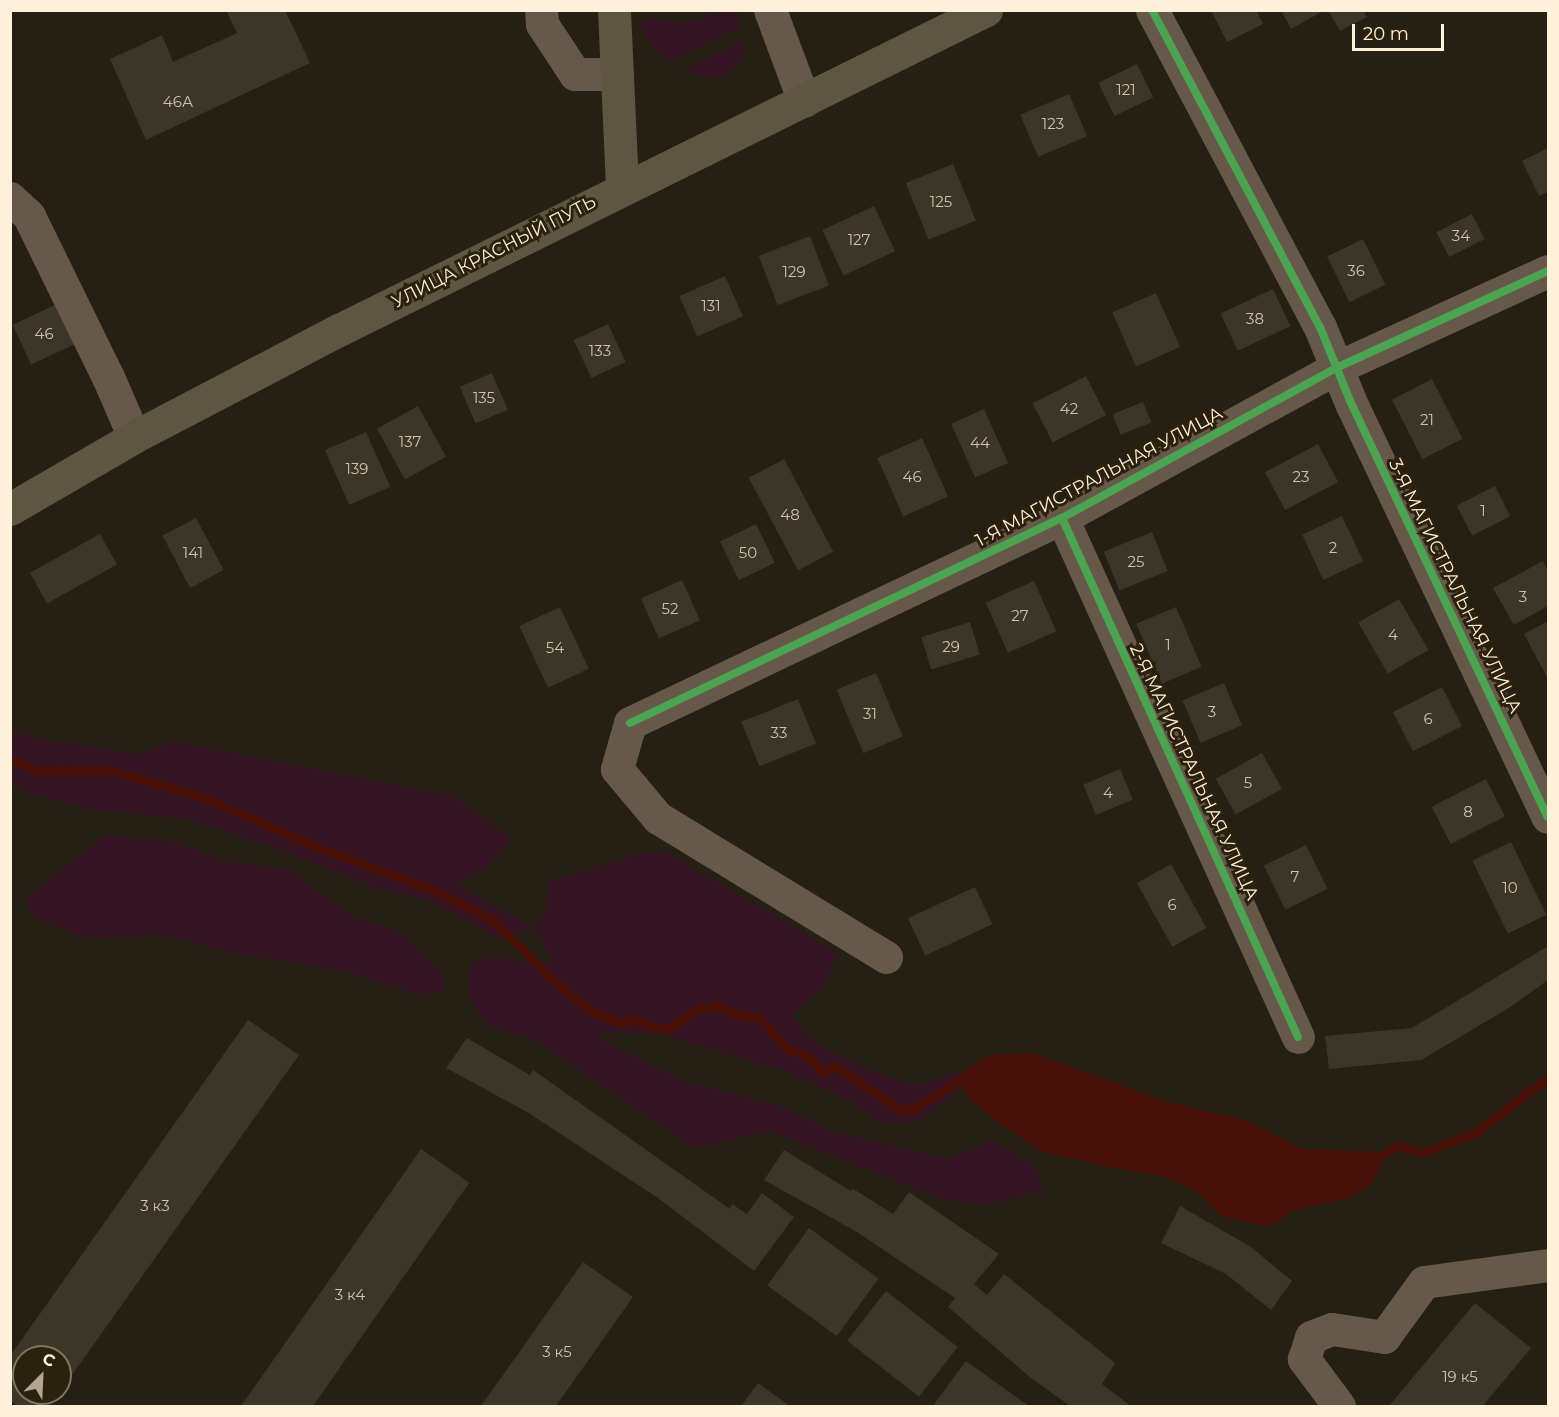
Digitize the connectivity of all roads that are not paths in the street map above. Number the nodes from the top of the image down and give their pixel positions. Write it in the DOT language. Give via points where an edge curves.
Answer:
graph roads {
  1 [pos="541,10"];
  2 [pos="614,10"];
  3 [pos="770,10"];
  4 [pos="986,10"];
  5 [pos="1152,10"];
  6 [pos="617,74"];
  7 [pos="804,101"];
  8 [pos="622,189"];
  9 [pos="10,198"];
  10 [pos="1548,271"];
  11 [pos="1336,368"];
  12 [pos="134,437"];
  13 [pos="10,509"];
  14 [pos="1062,518"];
  15 [pos="1548,817"];
  16 [pos="886,957"];
  17 [pos="1298,1037"];
  18 [pos="1548,1265"];
  19 [pos="1340,1407"];
  1 -- 6 [label="street" via="542,24 575,74"];
  2 -- 6 [label="main road"];
  3 -- 7 [label="street"];
  4 -- 7 [label="main road, УЛИЦА КРАСНЫЙ ПУТЬ"];
  5 -- 11 [label="street, 3-Я МАГИСТРАЛЬНАЯ УЛИЦА" via="1320,327"];
  6 -- 8 [label="main road"];
  7 -- 8 [label="main road, УЛИЦА КРАСНЫЙ ПУТЬ"];
  8 -- 12 [label="main road, УЛИЦА КРАСНЫЙ ПУТЬ"];
  9 -- 12 [label="street" via="29,216"];
  10 -- 11 [label="street, 1-Я МАГИСТРАЛЬНАЯ УЛИЦА"];
  11 -- 14 [label="street, 1-Я МАГИСТРАЛЬНАЯ УЛИЦА"];
  11 -- 15 [label="street, 3-Я МАГИСТРАЛЬНАЯ УЛИЦА"];
  12 -- 13 [label="main road, УЛИЦА КРАСНЫЙ ПУТЬ"];
  14 -- 16 [label="street, 1-Я МАГИСТРАЛЬНАЯ УЛИЦА" via="630,723 617,769 658,818"];
  14 -- 17 [label="street, 2-Я МАГИСТРАЛЬНАЯ УЛИЦА"];
  18 -- 19 [label="street" via="1424,1282 1384,1337 1332,1329 1311,1337 1304,1359"];
}
